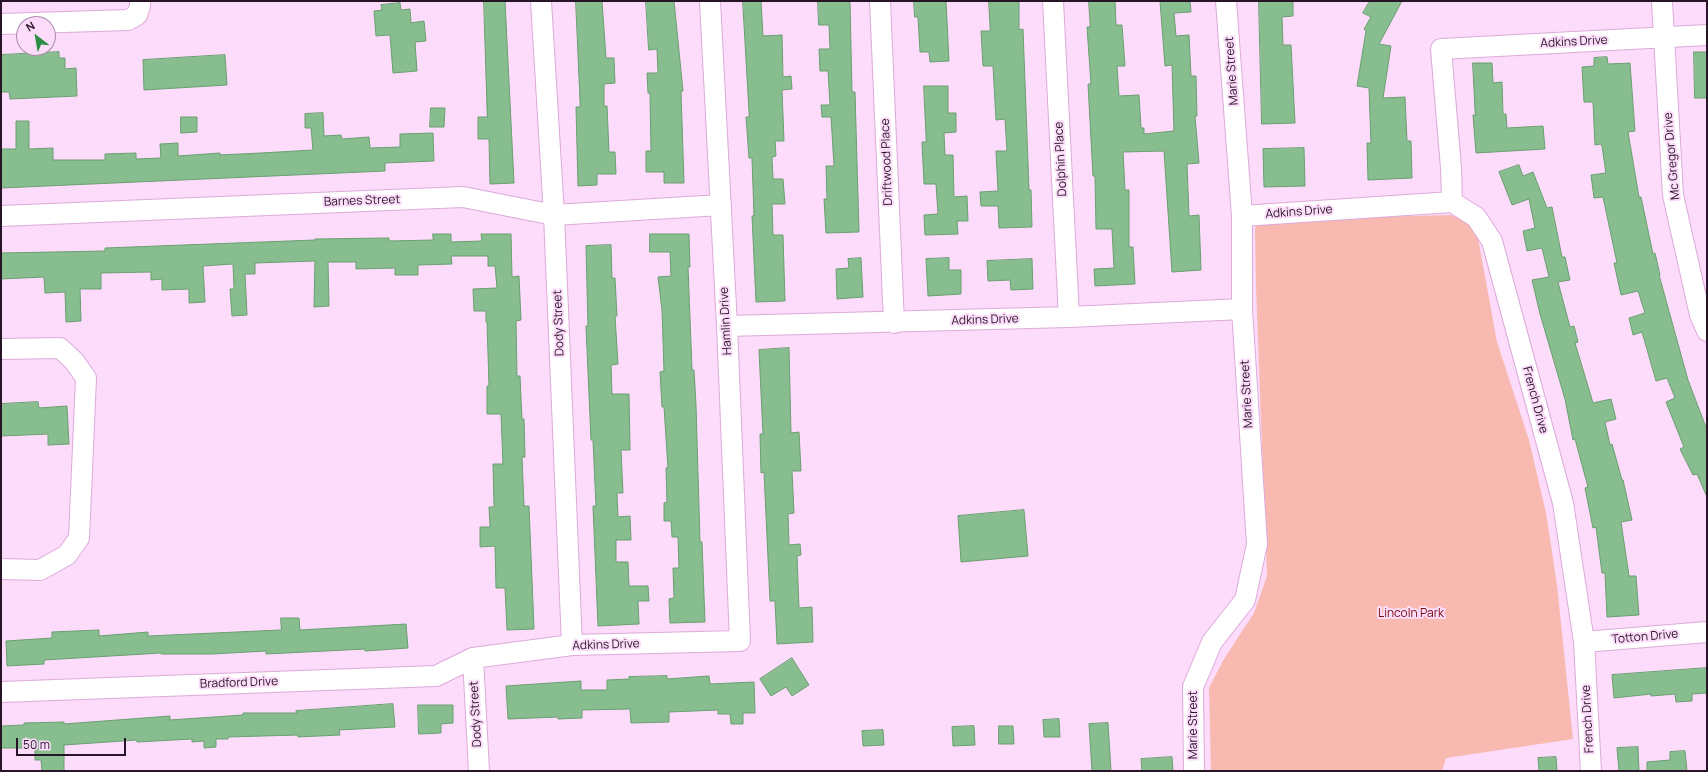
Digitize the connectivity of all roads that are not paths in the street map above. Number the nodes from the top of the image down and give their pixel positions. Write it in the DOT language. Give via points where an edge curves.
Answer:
graph roads {
  1 [pos="140,1"];
  2 [pos="540,1"];
  3 [pos="710,1"];
  4 [pos="880,1"];
  5 [pos="1053,1"];
  6 [pos="1226,1"];
  7 [pos="1662,1"];
  8 [pos="1,24"];
  9 [pos="1707,35"];
  10 [pos="1663,37"];
  11 [pos="1452,202"];
  12 [pos="721,205"];
  13 [pos="554,215"];
  14 [pos="1,216"];
  15 [pos="1242,216"];
  16 [pos="1242,308"];
  17 [pos="1069,317"];
  18 [pos="894,323"];
  19 [pos="727,326"];
  20 [pos="1707,331"];
  21 [pos="1,349"];
  22 [pos="1,569"];
  23 [pos="1707,632"];
  24 [pos="740,641"];
  25 [pos="1584,642"];
  26 [pos="572,645"];
  27 [pos="473,658"];
  28 [pos="1,692"];
  29 [pos="479,771"];
  30 [pos="1194,771"];
  31 [pos="1591,771"];
  1 -- 8 [label="street" via="137,15 128,20"];
  2 -- 13 [label="street, Dody Street"];
  3 -- 12 [label="street, Hamlin Drive"];
  4 -- 18 [label="street, Driftwood Place"];
  5 -- 17 [label="street, Dolphin Place"];
  6 -- 15 [label="street, Marie Street"];
  7 -- 10 [label="street, Mc Gregor Drive"];
  9 -- 10 [label="street, Adkins Drive"];
  10 -- 11 [label="street, Adkins Drive" via="1442,49"];
  10 -- 20 [label="street, Mc Gregor Drive" via="1673,195 1700,315"];
  11 -- 15 [label="street, Adkins Drive"];
  11 -- 25 [label="street, French Drive" via="1476,217 1492,241 1563,503"];
  12 -- 13 [label="street, Barnes Street"];
  12 -- 19 [label="street, Hamlin Drive"];
  13 -- 14 [label="street, Barnes Street" via="463,197"];
  13 -- 26 [label="street, Dody Street"];
  15 -- 16 [label="street, Marie Street"];
  16 -- 17 [label="street, Adkins Drive"];
  16 -- 30 [label="street, Marie Street" via="1257,544 1245,600 1212,642 1193,687"];
  17 -- 18 [label="street, Adkins Drive"];
  18 -- 19 [label="street, Adkins Drive"];
  19 -- 24 [label="street, Hamlin Drive"];
  21 -- 22 [label="street" via="60,348 74,361 86,378 79,538 67,556 40,570"];
  23 -- 25 [label="street, Totton Drive"];
  24 -- 26 [label="street, Adkins Drive"];
  25 -- 31 [label="street, French Drive"];
  26 -- 27 [label="street, Adkins Drive"];
  27 -- 28 [label="street, Bradford Drive" via="436,676"];
  27 -- 29 [label="street, Dody Street"];
}
